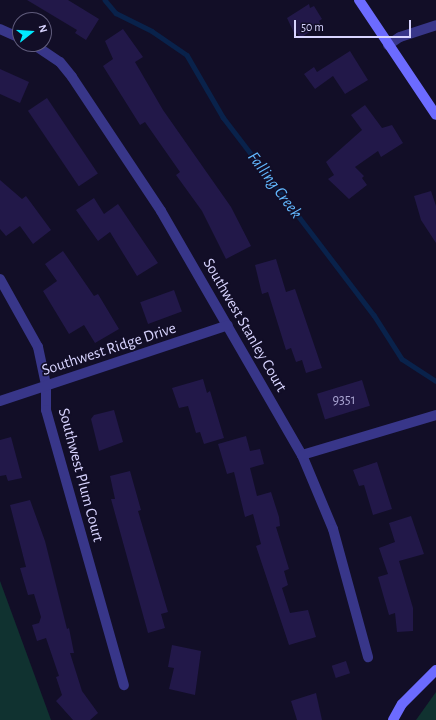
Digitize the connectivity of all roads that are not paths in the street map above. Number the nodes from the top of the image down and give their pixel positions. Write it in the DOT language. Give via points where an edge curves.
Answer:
graph roads {
  1 [pos="359,0"];
  2 [pos="436,25"];
  3 [pos="0,29"];
  4 [pos="12,34"];
  5 [pos="388,45"];
  6 [pos="45,52"];
  7 [pos="436,115"];
  8 [pos="0,279"];
  9 [pos="228,325"];
  10 [pos="46,386"];
  11 [pos="0,401"];
  12 [pos="436,415"];
  13 [pos="302,455"];
  14 [pos="368,657"];
  15 [pos="436,670"];
  16 [pos="124,685"];
  17 [pos="393,720"];
  1 -- 5 [label="street"];
  2 -- 5 [label="street" via="400,37"];
  3 -- 4 [label="street"];
  5 -- 7 [label="street"];
  6 -- 9 [label="street, Southwest Stanley Court" via="60,62 72,77 161,212"];
  8 -- 10 [label="street, Southwest Plum Court" via="38,347"];
  9 -- 10 [label="street, Southwest Ridge Drive"];
  9 -- 13 [label="street, Southwest Stanley Court"];
  10 -- 11 [label="street, Southwest Ridge Drive"];
  10 -- 16 [label="street, Southwest Plum Court" via="46,410"];
  12 -- 13 [label="street"];
  13 -- 14 [label="street, Southwest Stanley Court" via="329,518"];
  15 -- 17 [label="street" via="402,704"];
}
